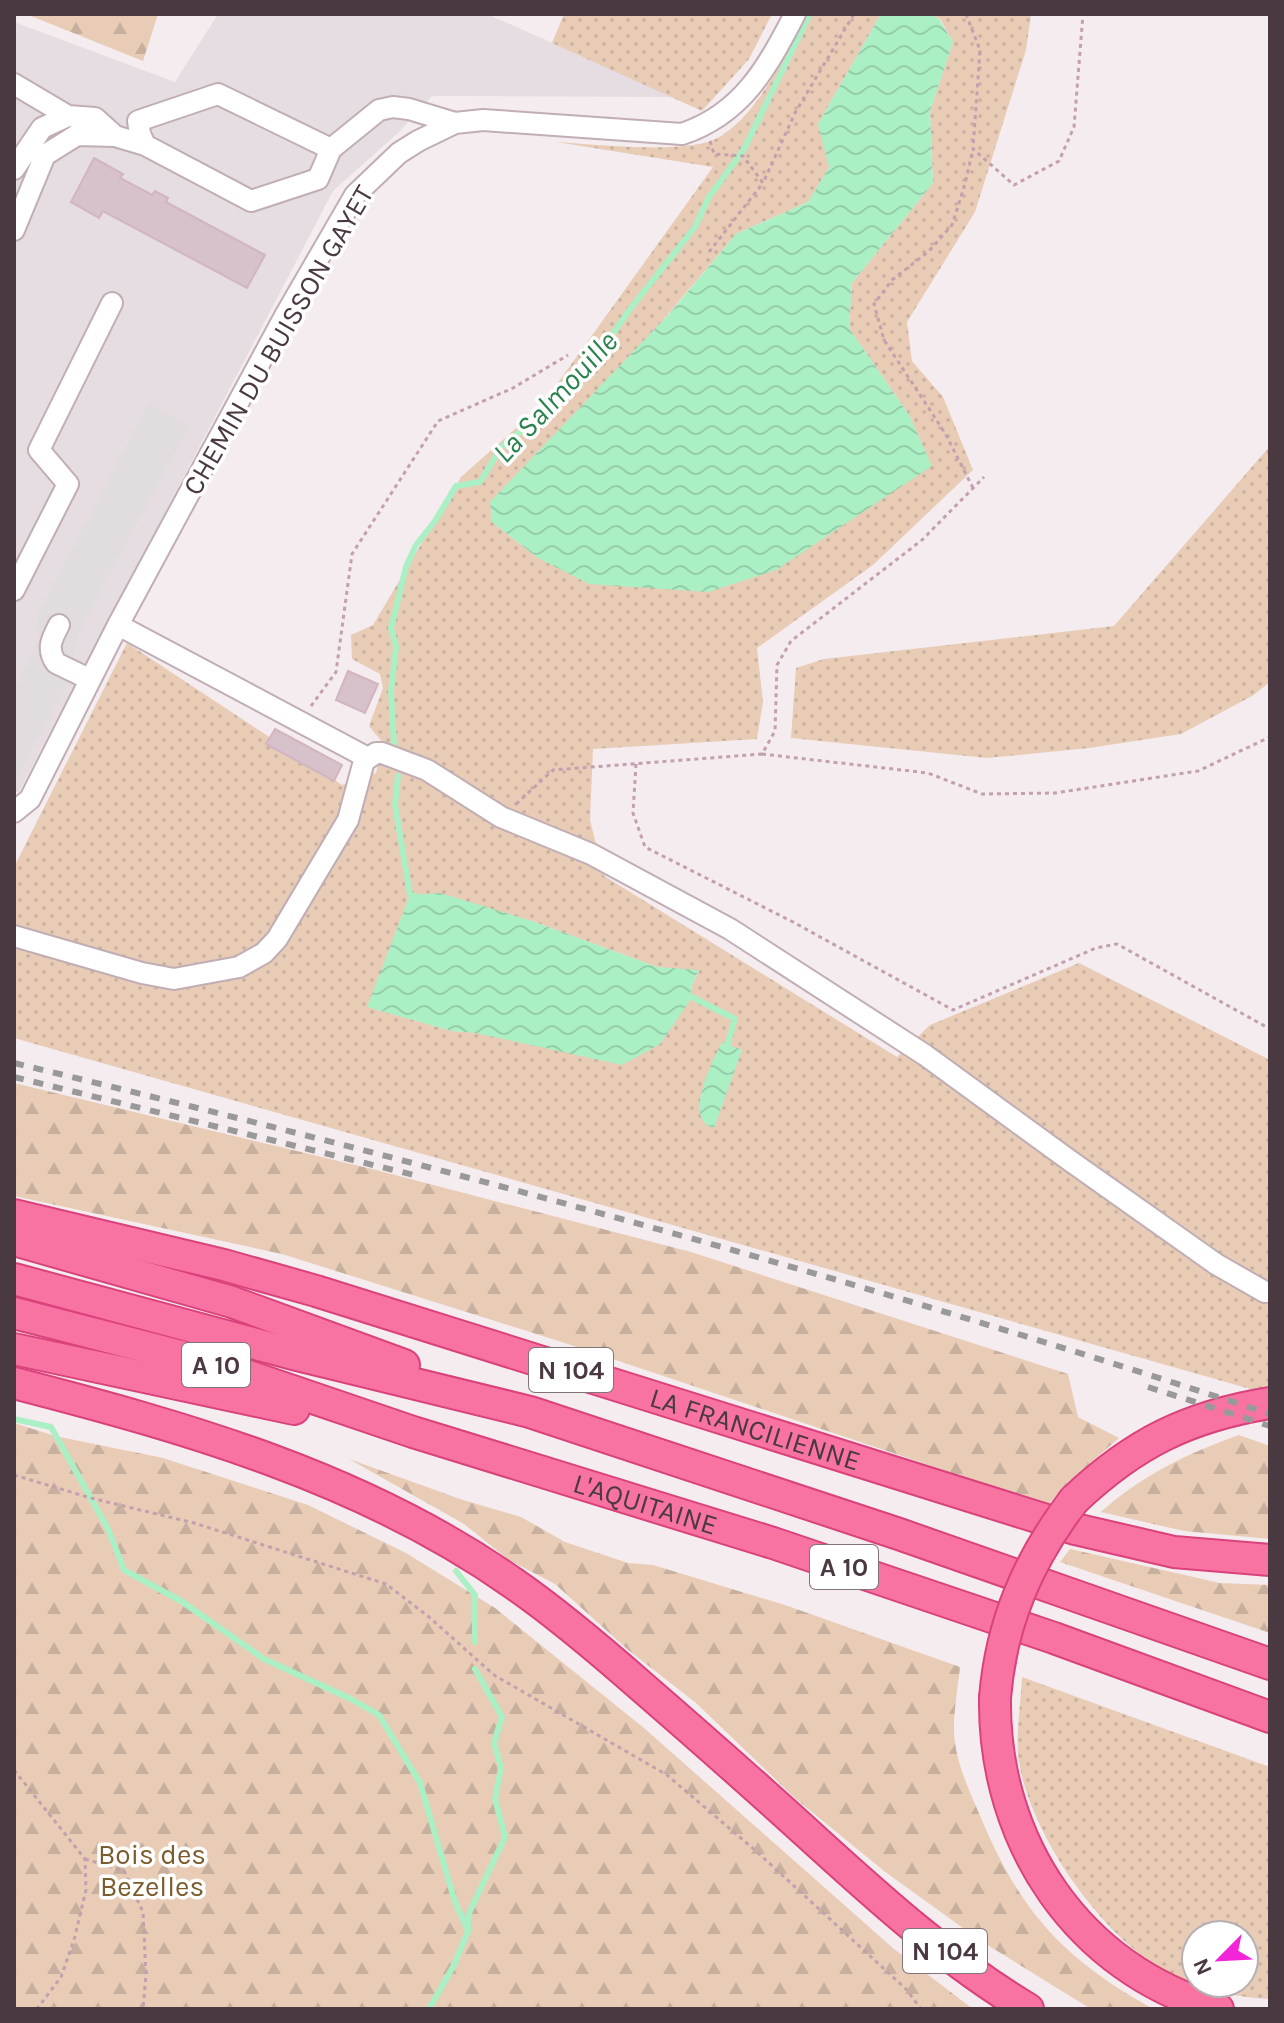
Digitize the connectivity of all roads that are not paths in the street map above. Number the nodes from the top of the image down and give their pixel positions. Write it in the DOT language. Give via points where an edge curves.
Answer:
graph roads {
  1 [pos="795,14"];
  2 [pos="14,84"];
  3 [pos="68,116"];
  4 [pos="455,123"];
  5 [pos="115,136"];
  6 [pos="145,145"];
  7 [pos="331,149"];
  8 [pos="14,169"];
  9 [pos="14,230"];
  10 [pos="112,303"];
  11 [pos="14,590"];
  12 [pos="59,625"];
  13 [pos="118,625"];
  14 [pos="89,679"];
  15 [pos="368,758"];
  16 [pos="14,812"];
  17 [pos="14,936"];
  18 [pos="14,1215"];
  19 [pos="14,1240"];
  20 [pos="14,1279"];
  21 [pos="1265,1292"];
  22 [pos="14,1313"];
  23 [pos="14,1349"];
  24 [pos="14,1383"];
  25 [pos="1270,1403"];
  26 [pos="530,1412"];
  27 [pos="413,1432"];
  28 [pos="1270,1560"];
  29 [pos="1270,1664"];
  30 [pos="1270,1717"];
  31 [pos="1028,2009"];
  32 [pos="1218,2009"];
  1 -- 4 [label="street, CHEMIN DU BUISSON GAYET" via="753,87 705,126 682,134 483,120"];
  2 -- 3 [label="street"];
  3 -- 5 [label="street" via="95,118"];
  3 -- 8 [label="street" via="42,128"];
  4 -- 7 [label="street" via="393,107 379,110"];
  4 -- 13 [label="street, CHEMIN DU BUISSON GAYET" via="399,153 355,195"];
  5 -- 6 [label="street"];
  5 -- 9 [label="street" via="77,135 45,155"];
  6 -- 7 [label="street" via="251,201 318,179"];
  6 -- 7 [label="street" via="138,121 218,94"];
  10 -- 11 [label="street" via="39,450 68,484"];
  12 -- 14 [label="street" via="51,639 53,658"];
  13 -- 14 [label="street, CHEMIN DU BUISSON GAYET"];
  13 -- 15 [label="street"];
  14 -- 16 [label="street, CHEMIN DU BUISSON GAYET" via="30,799"];
  15 -- 17 [label="street" via="348,820 277,939 239,967 174,979"];
  15 -- 21 [label="street" via="382,753 427,770 501,817 591,854 756,945 925,1055 1216,1264"];
  18 -- 28 [label="highway, LA FRANCILIENNE / N 104" via="316,1291 1075,1529 1174,1552"];
  19 -- 26 [label="highway" via="232,1302"];
  20 -- 26 [label="highway, L'AQUITAINE / A 10"];
  22 -- 27 [label="highway, L'AQUITAINE / A 10" via="216,1365"];
  23 -- 27 [label="highway"];
  24 -- 31 [label="highway, N 104" via="282,1462 371,1501 480,1561 600,1651 928,1939"];
  25 -- 32 [label="highway, bridge" via="1215,1413 1174,1430 1122,1459 1074,1500 1039,1550 1017,1594 1001,1647 995,1698 1002,1780 1019,1832 1051,1890 1089,1935 1128,1966 1170,1991"];
  26 -- 29 [label="highway, L'AQUITAINE / A 10"];
  27 -- 30 [label="highway, L'AQUITAINE / A 10" via="884,1580"];
}
